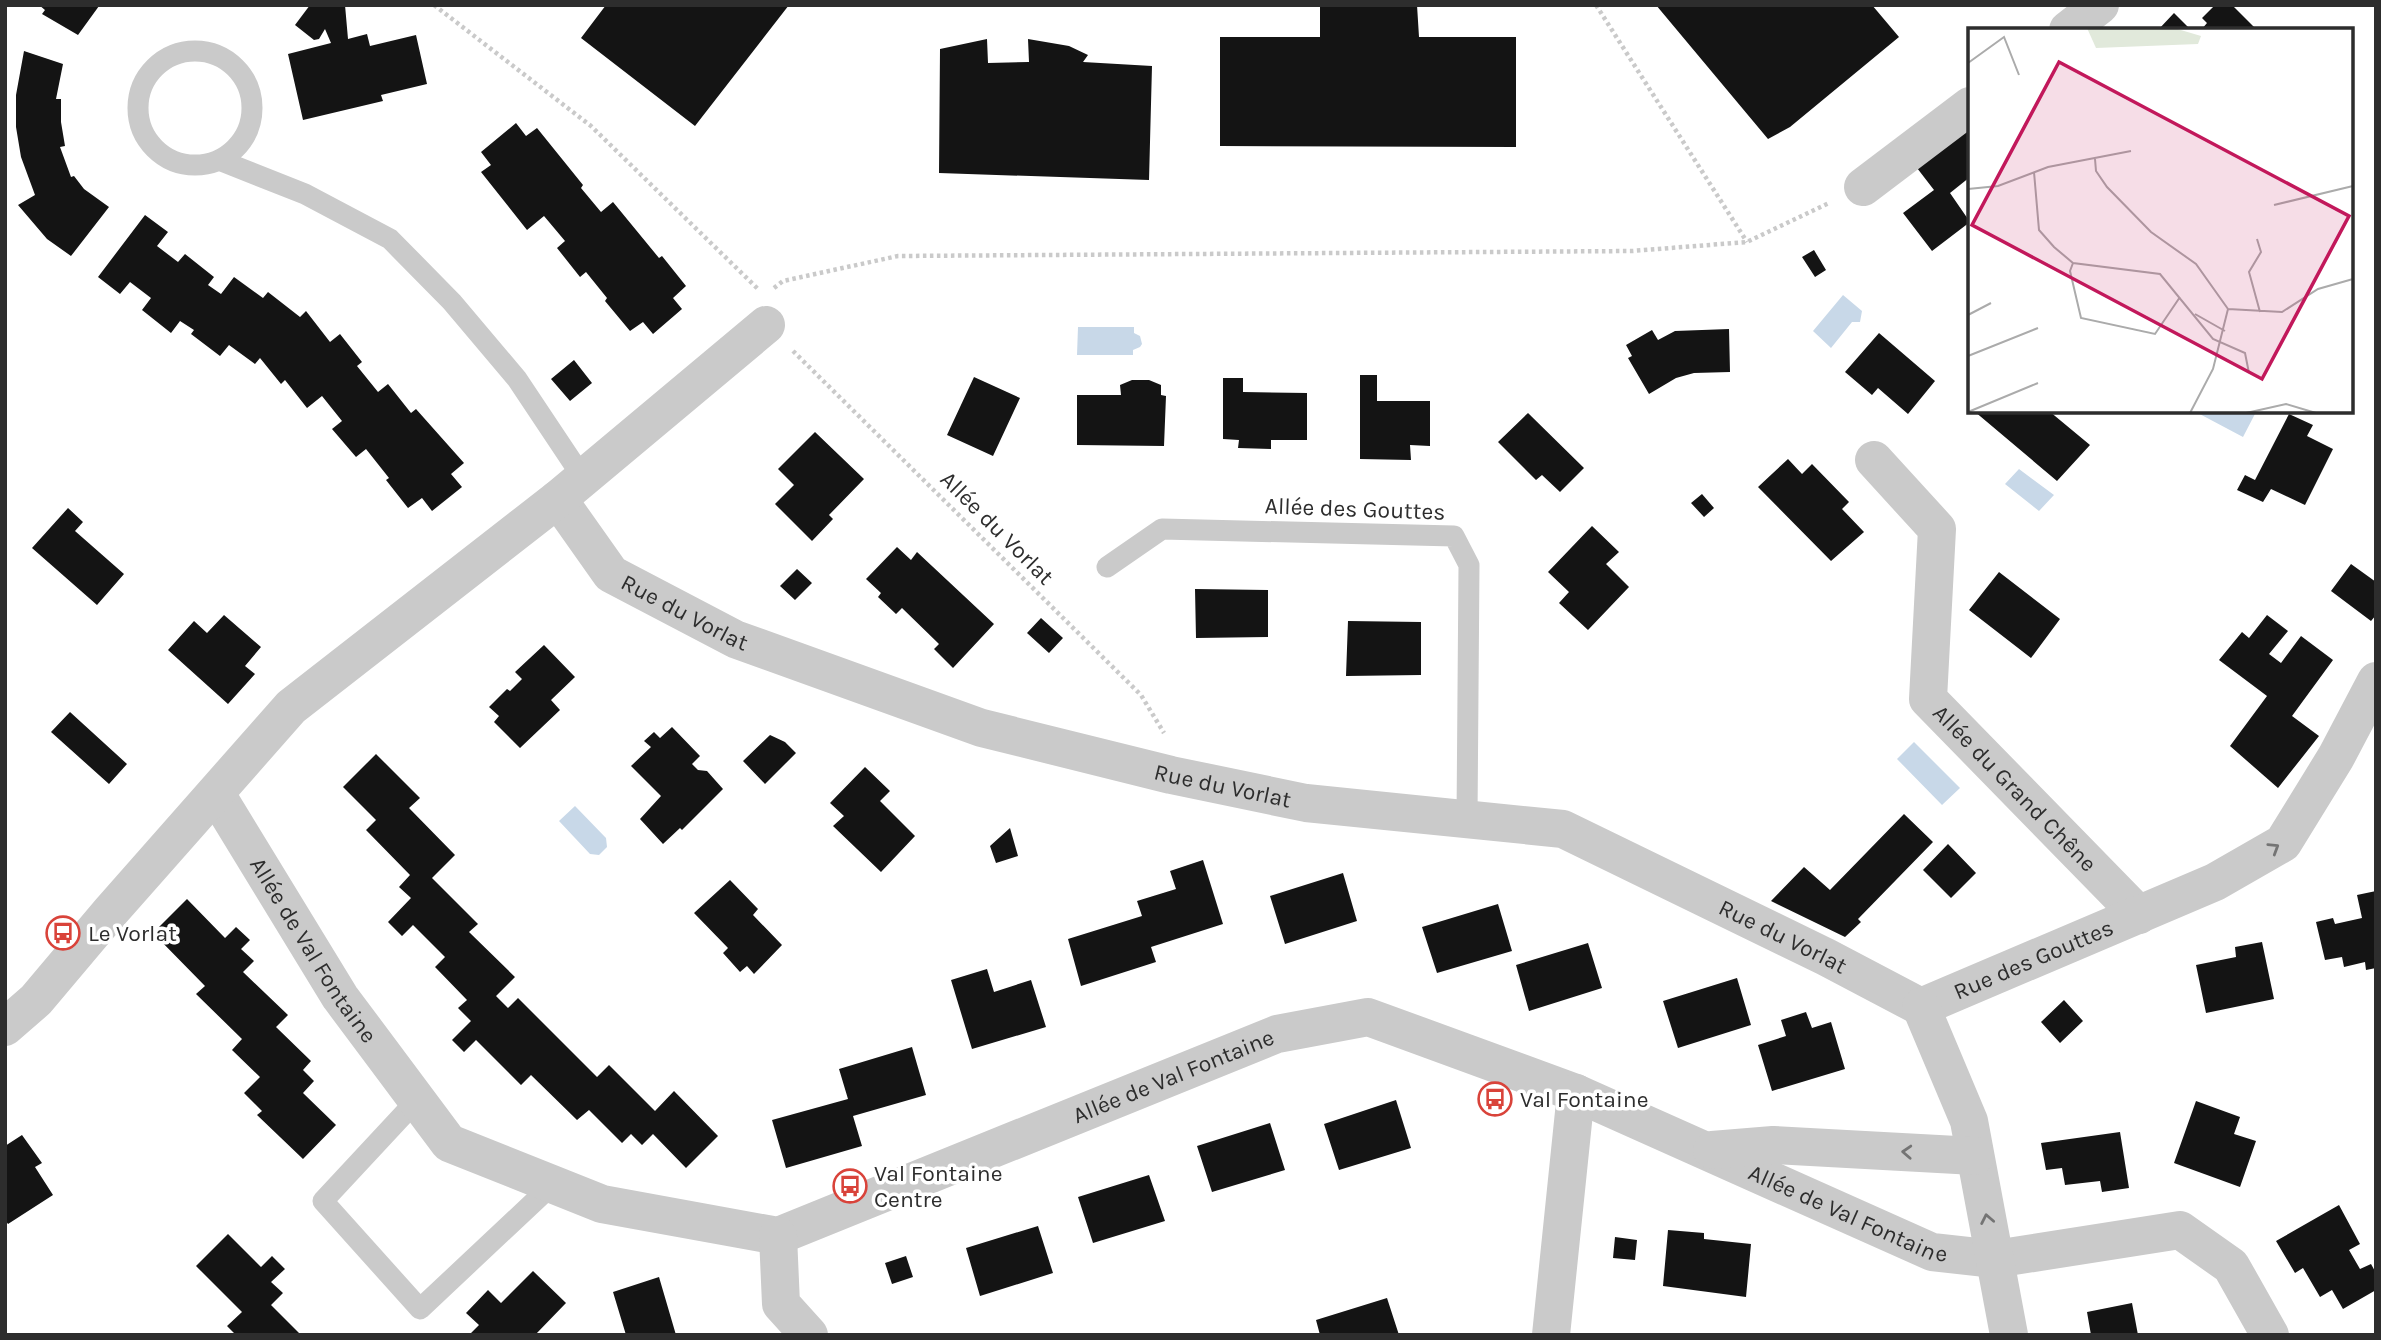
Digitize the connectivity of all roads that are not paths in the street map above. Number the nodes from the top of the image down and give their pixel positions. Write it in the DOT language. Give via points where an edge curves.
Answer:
graph roads {
  1 [pos="2100,5"];
  2 [pos="2071,28"];
  3 [pos="1968,108"];
  4 [pos="219,160"];
  5 [pos="1863,187"];
  6 [pos="766,310"];
  7 [pos="1874,460"];
  8 [pos="571,488"];
  9 [pos="1107,567"];
  10 [pos="2376,681"];
  11 [pos="216,794"];
  12 [pos="1467,819"];
  13 [pos="2139,915"];
  14 [pos="1921,1007"];
  15 [pos="5,1027"];
  16 [pos="1576,1093"];
  17 [pos="417,1100"];
  18 [pos="1708,1150"];
  19 [pos="1975,1156"];
  20 [pos="553,1184"];
  21 [pos="778,1236"];
  22 [pos="1995,1259"];
  23 [pos="810,1335"];
  24 [pos="1551,1335"];
  25 [pos="2009,1335"];
  26 [pos="2270,1335"];
  1 -- 2 [label="street"];
  3 -- 5 [label="street"];
  4 -- 4 [label="lane" via="245,135 251,117 246,82 228,62 202,51 166,58 151,70 141,87 140,125 162,155 180,163 200,165"];
  4 -- 8 [label="lane" via="306,194 390,239 452,302 517,379"];
  6 -- 8 [label="street"];
  7 -- 13 [label="street, Allée du Grand Chêne" via="1937,529 1928,699"];
  8 -- 11 [label="street" via="291,707"];
  8 -- 12 [label="street, Rue du Vorlat" via="611,574 735,639 982,728 1171,775 1306,803"];
  9 -- 12 [label="lane, Allée des Gouttes" via="1162,529 1454,536 1469,565"];
  13 -- 10 [label="street, Rue des Gouttes, one-way" via="2215,882 2283,843"];
  11 -- 15 [label="street" via="36,1000"];
  11 -- 17 [label="street, Allée de Val Fontaine" via="340,997"];
  12 -- 14 [label="street, Rue du Vorlat" via="1563,829"];
  13 -- 14 [label="street, Rue des Gouttes"];
  14 -- 19 [label="street" via="1969,1121"];
  16 -- 18 [label="street, Allée de Val Fontaine"];
  16 -- 21 [label="street, Allée de Val Fontaine" via="1368,1017 1277,1034"];
  16 -- 24 [label="street"];
  17 -- 20 [label="street, Allée de Val Fontaine" via="449,1143"];
  17 -- 20 [label="lane" via="323,1201 420,1309"];
  19 -- 18 [label="street, Allée de Val Fontaine, one-way" via="1773,1144"];
  18 -- 22 [label="street, Allée de Val Fontaine" via="1932,1252"];
  22 -- 19 [label="street, one-way"];
  20 -- 21 [label="street, Allée de Val Fontaine" via="603,1204"];
  21 -- 23 [label="street" via="781,1304"];
  22 -- 25 [label="street"];
  22 -- 26 [label="street, Allée de Val Fontaine" via="2180,1230 2231,1266"];
}
